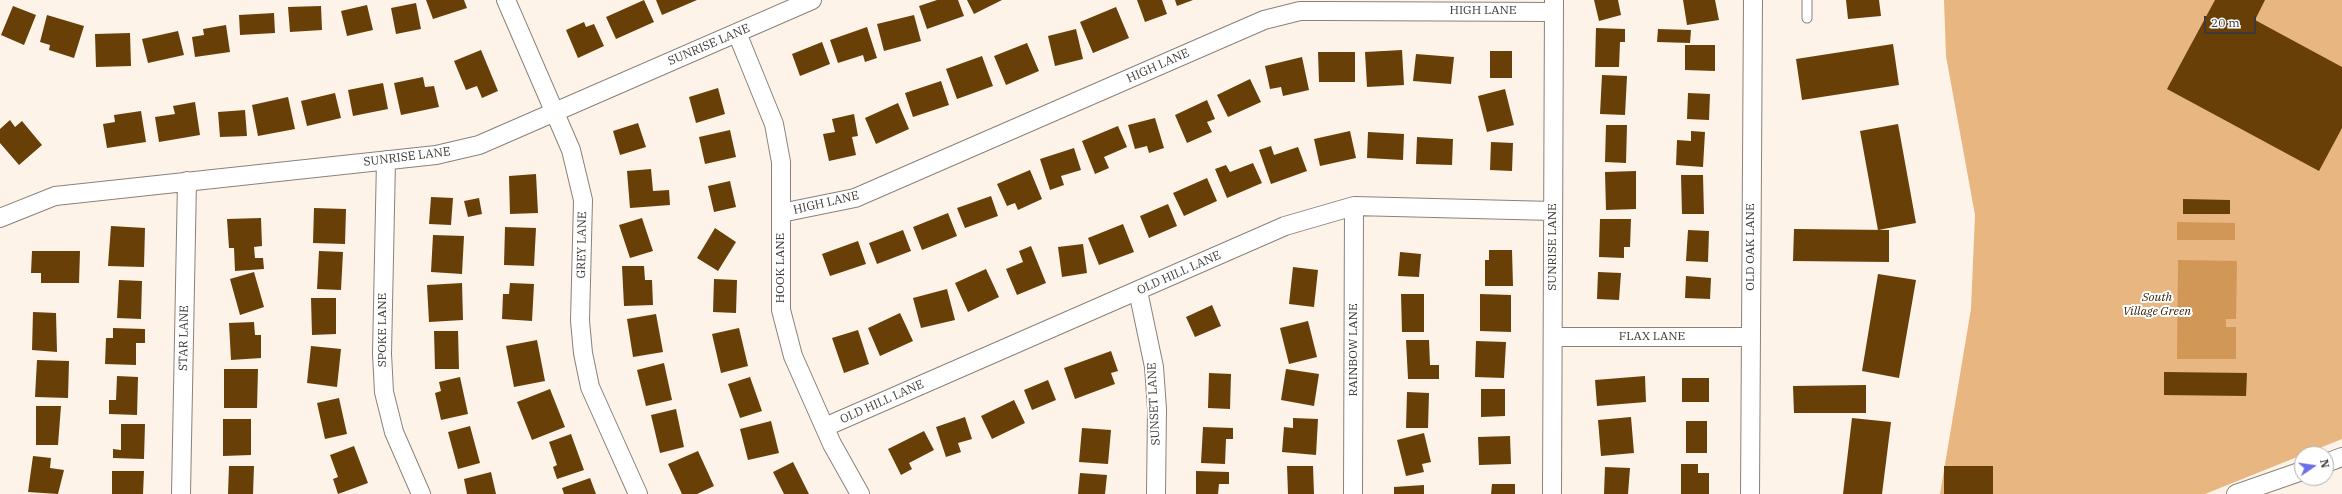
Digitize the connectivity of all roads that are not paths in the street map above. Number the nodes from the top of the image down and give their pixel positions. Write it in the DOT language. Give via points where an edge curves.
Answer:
graph roads {
  1 [pos="506,0"];
  2 [pos="812,0"];
  3 [pos="1752,0"];
  4 [pos="1807,0"];
  5 [pos="1554,6"];
  6 [pos="1808,18"];
  7 [pos="737,33"];
  8 [pos="555,111"];
  9 [pos="386,160"];
  10 [pos="188,181"];
  11 [pos="1354,206"];
  12 [pos="1553,211"];
  13 [pos="780,213"];
  14 [pos="0,218"];
  15 [pos="1138,291"];
  16 [pos="1552,337"];
  17 [pos="1751,337"];
  18 [pos="825,427"];
  19 [pos="2294,474"];
  20 [pos="181,494"];
  21 [pos="421,494"];
  22 [pos="638,494"];
  23 [pos="860,494"];
  24 [pos="1156,494"];
  25 [pos="1353,494"];
  26 [pos="1552,494"];
  27 [pos="1750,494"];
  28 [pos="2236,494"];
  1 -- 8 [label="street, GREY LANE"];
  2 -- 7 [label="street, SUNRISE LANE"];
  3 -- 17 [label="street, OLD OAK LANE"];
  4 -- 6 [label="lane"];
  5 -- 12 [label="street, SUNRISE LANE"];
  5 -- 13 [label="street, HIGH LANE" via="1300,11 1264,20 855,198"];
  7 -- 8 [label="street, SUNRISE LANE"];
  7 -- 13 [label="street, HOOK LANE" via="774,124 781,162"];
  8 -- 9 [label="street, SUNRISE LANE" via="479,145 436,155"];
  8 -- 22 [label="street, GREY LANE" via="571,150 582,200 580,321 590,387"];
  9 -- 10 [label="street, SUNRISE LANE"];
  9 -- 21 [label="street, SPOKE LANE" via="382,354 384,392 394,432"];
  10 -- 14 [label="street, SUNRISE LANE" via="55,196"];
  10 -- 20 [label="street, STAR LANE"];
  11 -- 12 [label="street, OLD HILL LANE"];
  11 -- 15 [label="street, OLD HILL LANE" via="1285,226"];
  11 -- 25 [label="street, RAINBOW LANE"];
  12 -- 16 [label="street, SUNRISE LANE"];
  13 -- 18 [label="street, HOOK LANE" via="781,310 793,356"];
  15 -- 18 [label="street, OLD HILL LANE"];
  15 -- 24 [label="street, SUNSET LANE" via="1154,367 1157,409"];
  16 -- 17 [label="street, FLAX LANE"];
  16 -- 26 [label="street, SUNRISE LANE"];
  17 -- 27 [label="street, OLD OAK LANE"];
  18 -- 23 [label="street, HOOK LANE"];
  19 -- 28 [label="street"];
}
